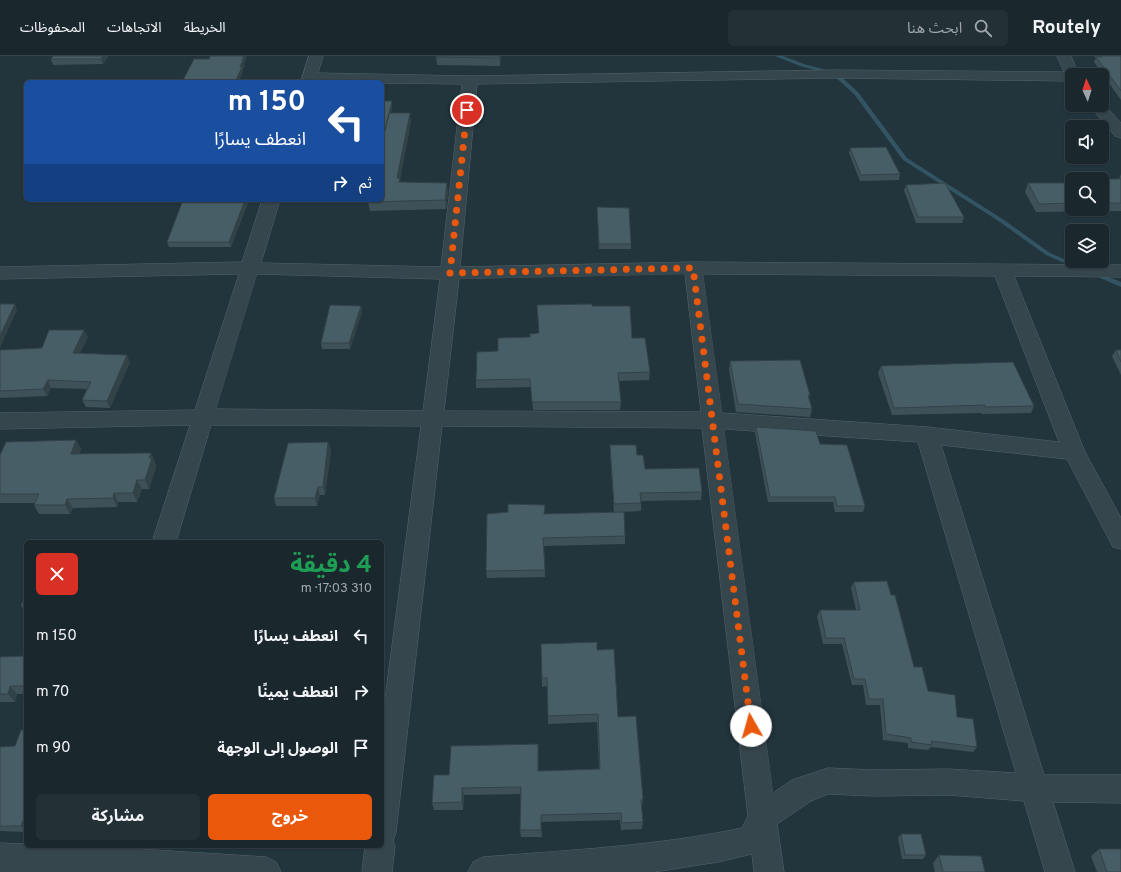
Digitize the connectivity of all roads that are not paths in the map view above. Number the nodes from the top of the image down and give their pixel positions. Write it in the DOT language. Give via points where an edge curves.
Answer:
graph roads {
  1 [pos="316,56"];
  2 [pos="1064,56"];
  3 [pos="1069,68"];
  4 [pos="1065,76"];
  5 [pos="309,79"];
  6 [pos="470,80"];
  7 [pos="1103,112"];
  8 [pos="1121,133"];
  9 [pos="270,202"];
  10 [pos="250,268"];
  11 [pos="693,268"];
  12 [pos="1002,270"];
  13 [pos="1121,271"];
  14 [pos="0,273"];
  15 [pos="450,273"];
  16 [pos="203,417"];
  17 [pos="432,418"];
  18 [pos="0,420"];
  19 [pos="712,420"];
  20 [pos="927,435"];
  21 [pos="1074,452"];
  22 [pos="165,540"];
  23 [pos="1121,540"];
  24 [pos="1033,788"];
  25 [pos="1121,789"];
  26 [pos="384,815"];
  27 [pos="762,818"];
  28 [pos="380,848"];
  29 [pos="0,858"];
  30 [pos="65,859"];
  31 [pos="266,872"];
  32 [pos="377,872"];
  33 [pos="483,872"];
  34 [pos="769,872"];
  35 [pos="1060,872"];
  1 -- 5 [label="street"];
  2 -- 3 [label="street"];
  4 -- 6 [label="street" via="835,74"];
  5 -- 6 [label="street"];
  6 -- 15 [label="street"];
  7 -- 8 [label="street"];
  9 -- 10 [label="street"];
  10 -- 14 [label="street"];
  10 -- 15 [label="street"];
  10 -- 16 [label="street"];
  11 -- 12 [label="street"];
  11 -- 15 [label="street"];
  11 -- 19 [label="street"];
  12 -- 13 [label="street"];
  12 -- 21 [label="street"];
  15 -- 17 [label="street"];
  16 -- 17 [label="street"];
  16 -- 18 [label="street"];
  16 -- 22 [label="street"];
  17 -- 19 [label="street"];
  17 -- 26 [label="street"];
  19 -- 20 [label="street"];
  19 -- 27 [label="street"];
  20 -- 21 [label="street"];
  20 -- 24 [label="street"];
  21 -- 23 [label="street"];
  24 -- 25 [label="street"];
  24 -- 27 [label="street" via="948,782 828,781 802,790"];
  24 -- 35 [label="street"];
  27 -- 33 [label="street" via="751,840 716,849 654,859"];
  27 -- 34 [label="street"];
  28 -- 32 [label="street"];
  29 -- 30 [label="street"];
  30 -- 31 [label="street"];
}
